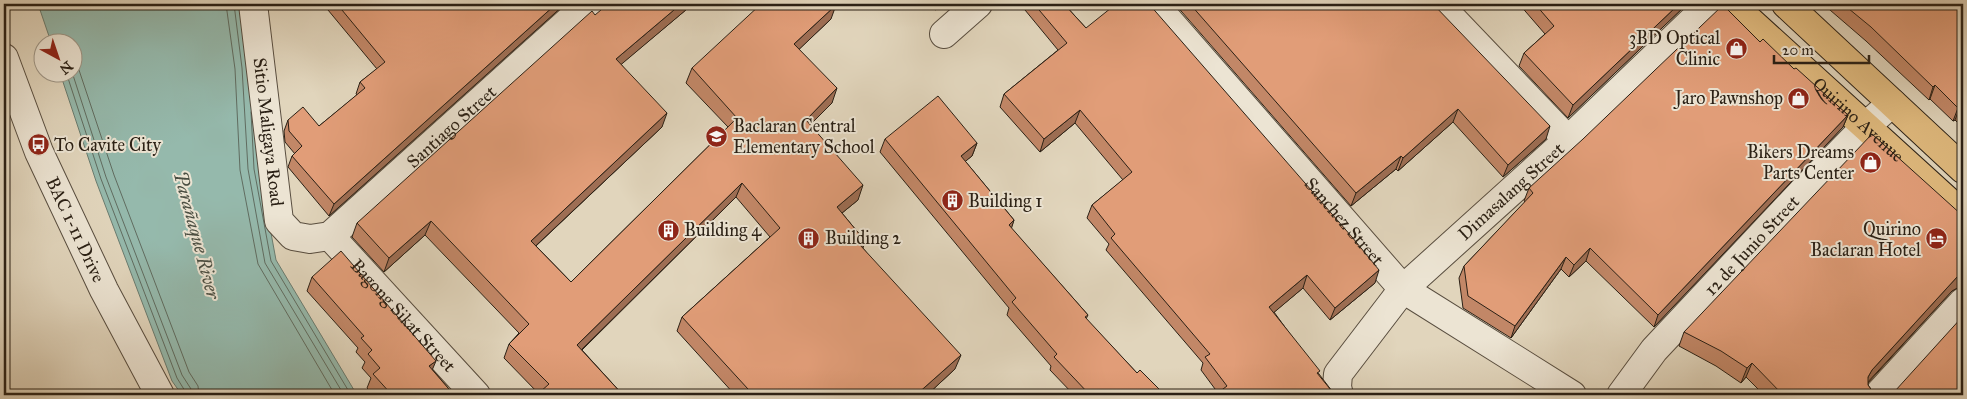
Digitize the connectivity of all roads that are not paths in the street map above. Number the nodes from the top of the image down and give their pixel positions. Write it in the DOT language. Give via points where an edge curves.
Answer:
graph roads {
  1 [pos="253,4"];
  2 [pos="588,4"];
  3 [pos="978,4"];
  4 [pos="1154,4"];
  5 [pos="1438,4"];
  6 [pos="1710,4"];
  7 [pos="1731,4"];
  8 [pos="1786,4"];
  9 [pos="944,34"];
  10 [pos="4,58"];
  11 [pos="1892,103"];
  12 [pos="1866,126"];
  13 [pos="1568,140"];
  14 [pos="1963,169"];
  15 [pos="1963,215"];
  16 [pos="320,238"];
  17 [pos="1403,289"];
  18 [pos="1963,302"];
  19 [pos="160,395"];
  20 [pos="476,395"];
  21 [pos="1339,395"];
  22 [pos="1572,395"];
  23 [pos="1621,395"];
  24 [pos="1878,395"];
  1 -- 16 [label="street, Sitio Maligaya Road" via="279,221 293,236"];
  2 -- 16 [label="street, Santiago Street"];
  3 -- 9 [label="street"];
  4 -- 17 [label="street, Sanchez Street"];
  5 -- 13 [label="street"];
  6 -- 13 [label="street, Dimasalang Street"];
  7 -- 12 [label="main road, Quirino Avenue"];
  8 -- 11 [label="main road, Quirino Avenue"];
  10 -- 19 [label="street, BAC 1-11 Drive" via="39,152 104,290"];
  11 -- 12 [label="street, 12 de Junio Street"];
  11 -- 14 [label="main road, Quirino Avenue"];
  12 -- 15 [label="main road, Quirino Avenue"];
  12 -- 23 [label="street, 12 de Junio Street" via="1654,350"];
  13 -- 17 [label="street, Dimasalang Street"];
  16 -- 20 [label="street, Bagong Sikat Street"];
  17 -- 21 [label="street, Dimasalang Street" via="1338,374"];
  17 -- 22 [label="street, Sanchez Street"];
  18 -- 24 [label="street"];
}
